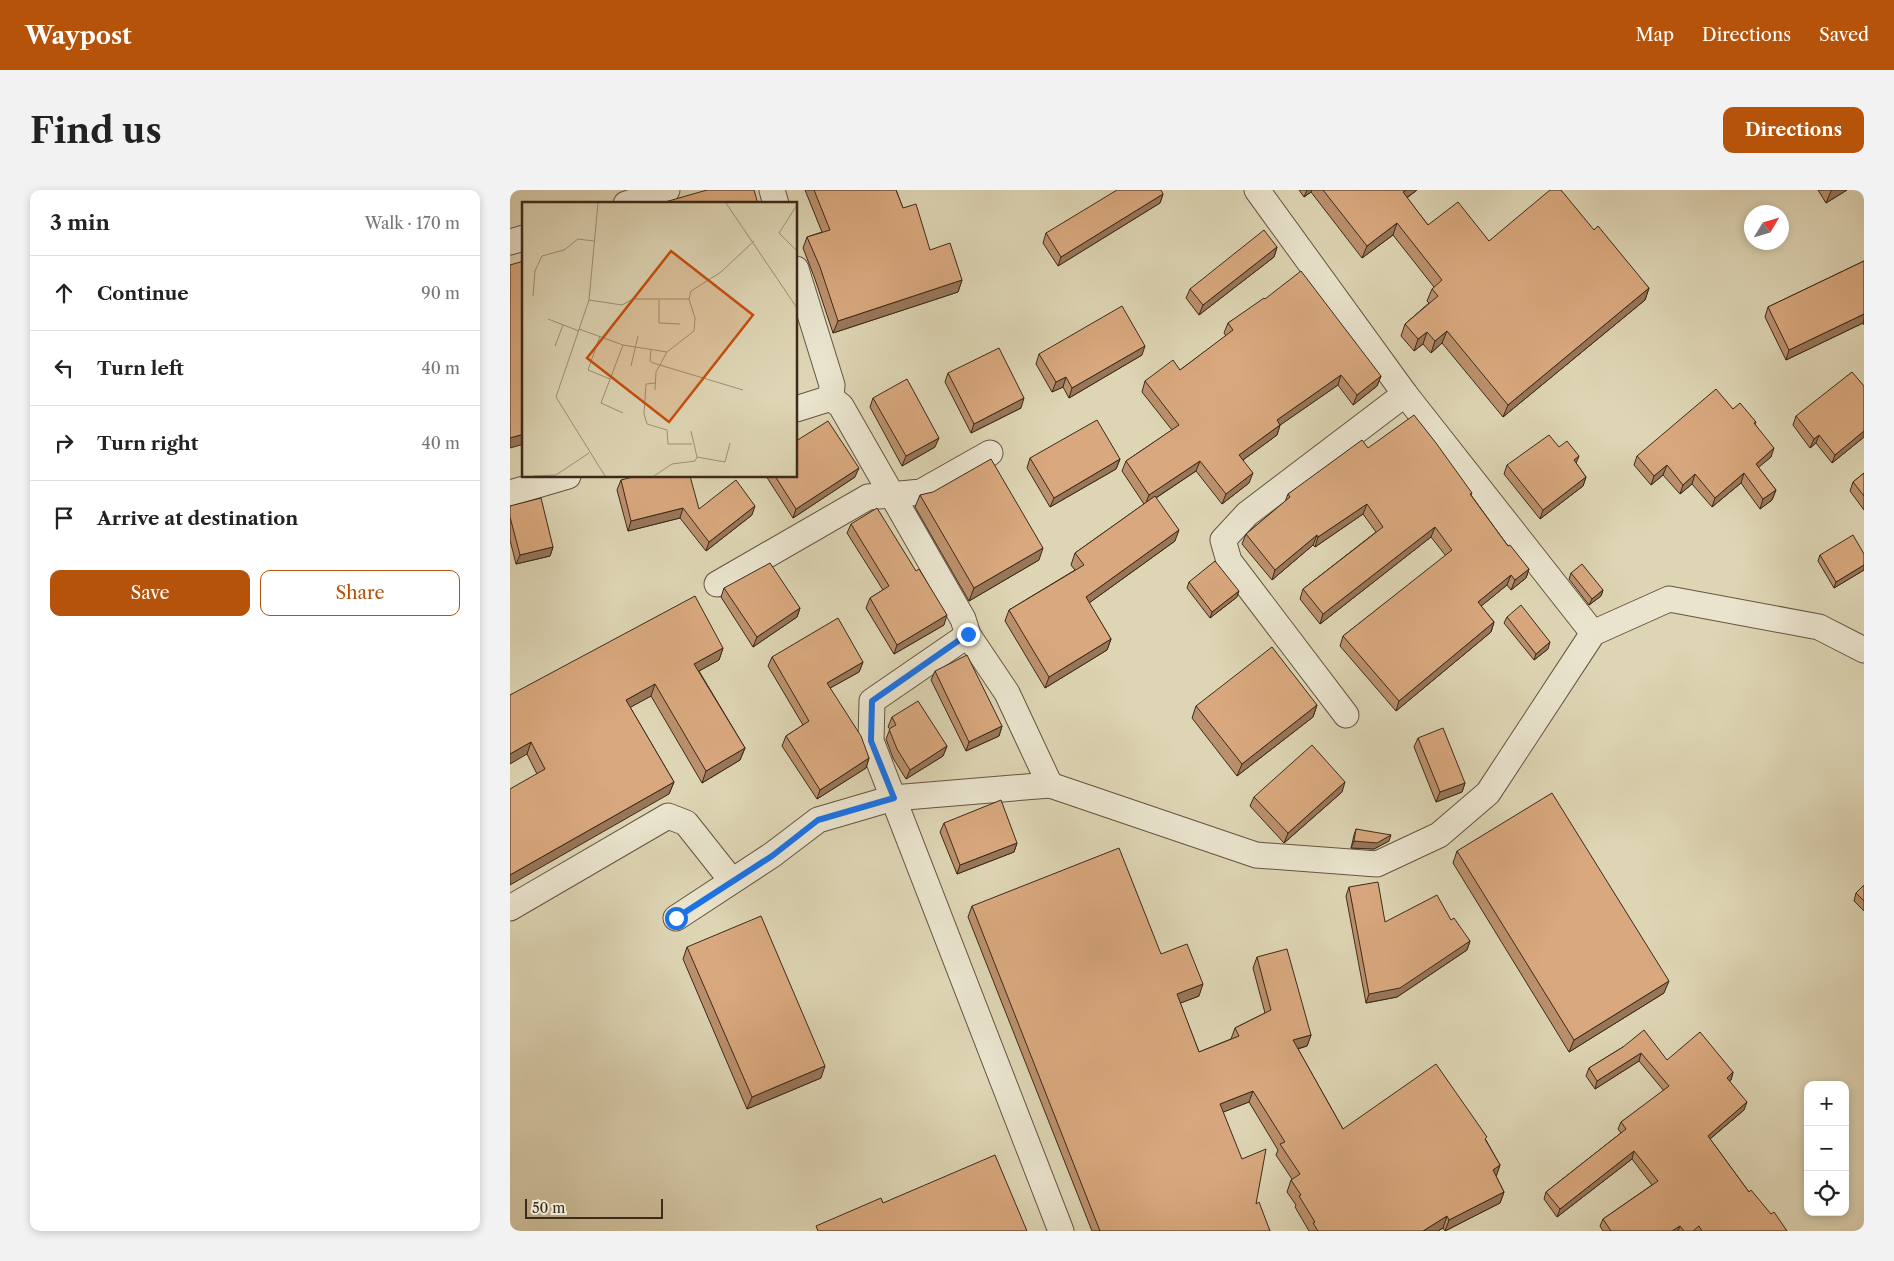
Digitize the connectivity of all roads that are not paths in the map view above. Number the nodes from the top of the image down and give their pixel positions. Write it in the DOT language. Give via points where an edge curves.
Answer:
graph roads {
  1 [pos="667,190"];
  2 [pos="1257,190"];
  3 [pos="632,202"];
  4 [pos="798,275"];
  5 [pos="1405,394"];
  6 [pos="831,398"];
  7 [pos="798,408"];
  8 [pos="990,453"];
  9 [pos="561,478"];
  10 [pos="510,493"];
  11 [pos="893,494"];
  12 [pos="716,584"];
  13 [pos="1593,633"];
  14 [pos="968,634"];
  15 [pos="1864,650"];
  16 [pos="1346,715"];
  17 [pos="1050,785"];
  18 [pos="894,798"];
  19 [pos="732,881"];
  20 [pos="510,908"];
  21 [pos="676,918"];
  22 [pos="1061,1231"];
  1 -- 3 [label="street"];
  2 -- 5 [label="street"];
  4 -- 6 [label="street" via="832,384"];
  5 -- 13 [label="street"];
  5 -- 16 [label="street" via="1247,514 1223,540 1229,561"];
  6 -- 7 [label="street"];
  6 -- 11 [label="street" via="841,406"];
  8 -- 11 [label="street" via="922,492"];
  9 -- 10 [label="street"];
  11 -- 12 [label="street" via="868,497"];
  11 -- 14 [label="street" via="963,619"];
  13 -- 15 [label="street" via="1669,599 1819,628"];
  13 -- 17 [label="street" via="1488,793 1439,835 1377,864 1256,855"];
  14 -- 17 [label="street" via="1007,693"];
  14 -- 18 [label="street" via="872,701 871,741"];
  17 -- 18 [label="street"];
  18 -- 19 [label="street" via="818,820 772,856"];
  18 -- 22 [label="street"];
  19 -- 20 [label="street" via="686,822 668,816"];
  19 -- 21 [label="street"];
}
